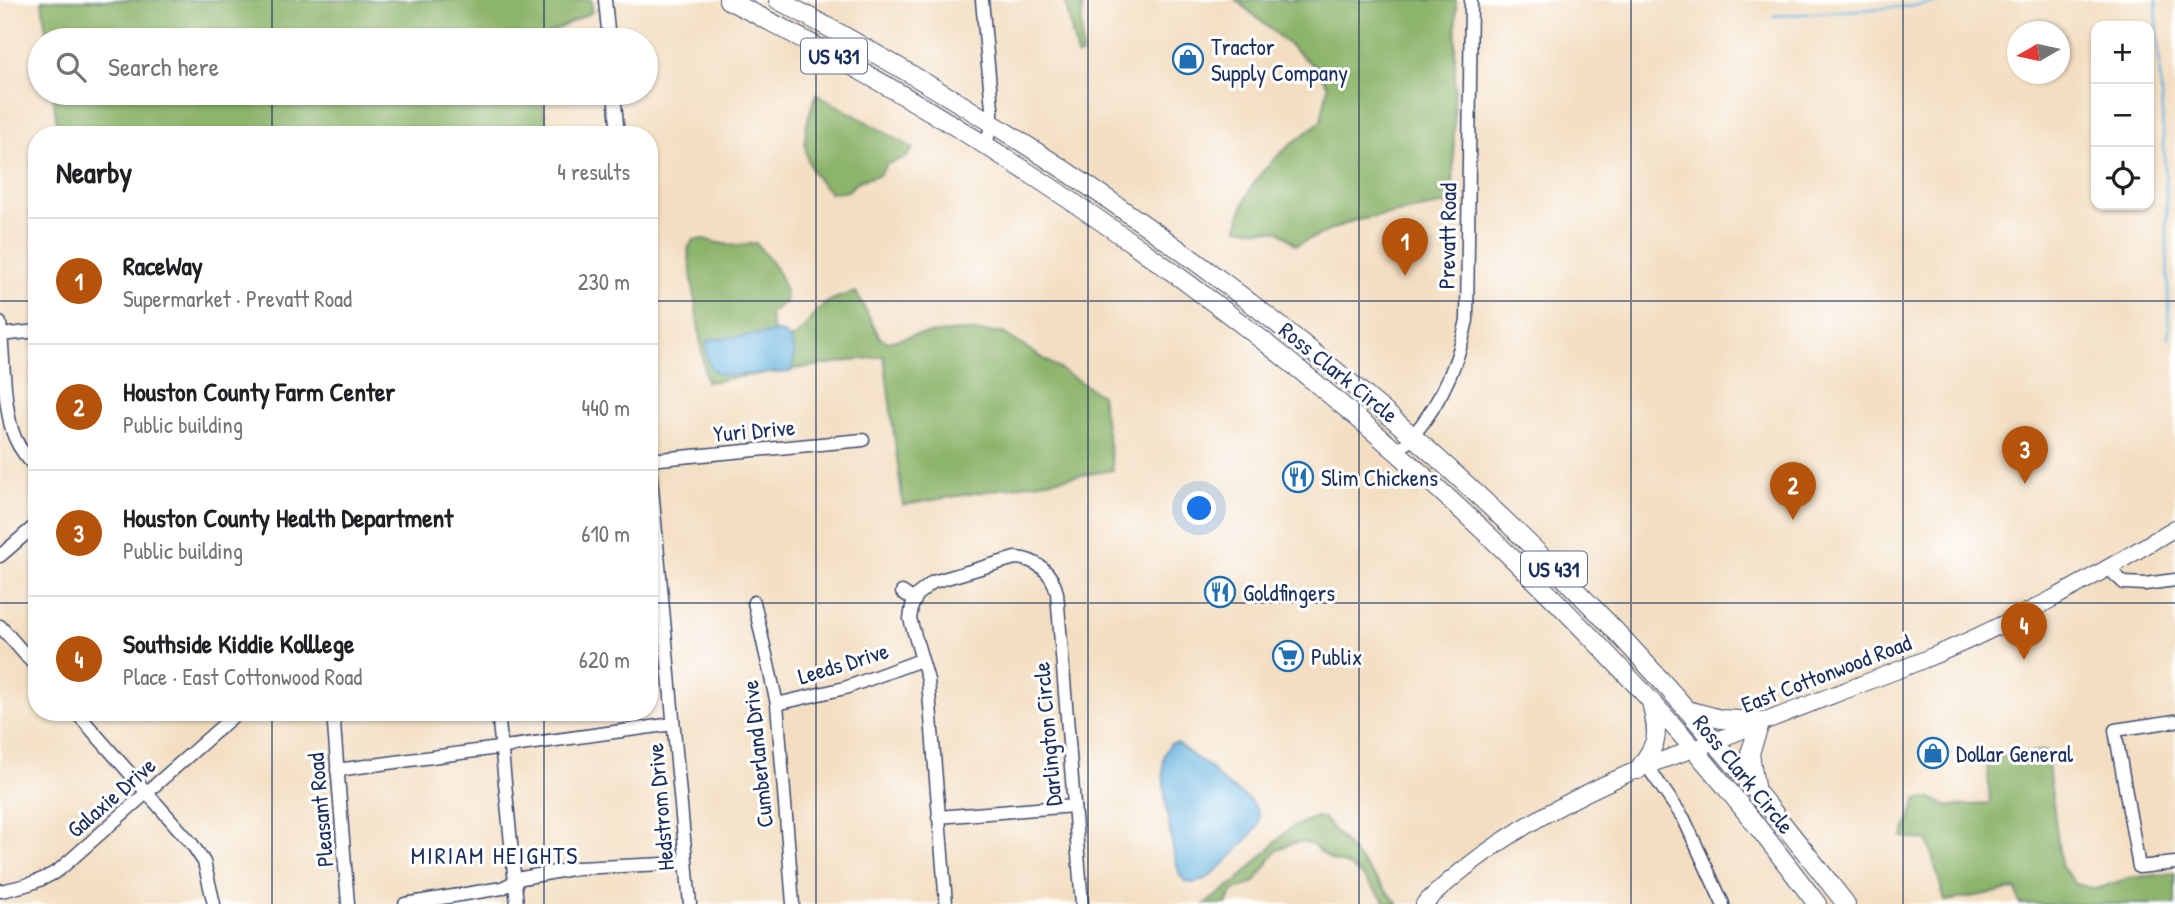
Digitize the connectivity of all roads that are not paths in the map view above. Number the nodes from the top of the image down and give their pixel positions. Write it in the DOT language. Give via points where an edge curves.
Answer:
graph roads {
  1 [pos="605,0"];
  2 [pos="728,0"];
  3 [pos="778,0"];
  4 [pos="982,0"];
  5 [pos="1471,0"];
  6 [pos="608,28"];
  7 [pos="615,105"];
  8 [pos="992,122"];
  9 [pos="617,126"];
  10 [pos="986,145"];
  11 [pos="1189,256"];
  12 [pos="1178,275"];
  13 [pos="1,331"];
  14 [pos="28,331"];
  15 [pos="1414,436"];
  16 [pos="863,440"];
  17 [pos="1398,452"];
  18 [pos="658,457"];
  19 [pos="28,458"];
  20 [pos="1512,527"];
  21 [pos="2175,528"];
  22 [pos="28,532"];
  23 [pos="1486,534"];
  24 [pos="0,556"];
  25 [pos="2108,568"];
  26 [pos="2175,580"];
  27 [pos="902,592"];
  28 [pos="914,600"];
  29 [pos="754,602"];
  30 [pos="658,615"];
  31 [pos="0,626"];
  32 [pos="28,658"];
  33 [pos="921,660"];
  34 [pos="1651,702"];
  35 [pos="777,704"];
  36 [pos="1687,709"];
  37 [pos="84,721"];
  38 [pos="228,721"];
  39 [pos="334,721"];
  40 [pos="499,721"];
  41 [pos="1762,721"];
  42 [pos="2175,721"];
  43 [pos="673,724"];
  44 [pos="1715,741"];
  45 [pos="501,747"];
  46 [pos="1693,749"];
  47 [pos="1642,768"];
  48 [pos="337,770"];
  49 [pos="1756,789"];
  50 [pos="147,793"];
  51 [pos="1074,806"];
  52 [pos="938,817"];
  53 [pos="686,863"];
  54 [pos="2175,863"];
  55 [pos="514,883"];
  56 [pos="0,891"];
  57 [pos="214,904"];
  58 [pos="348,904"];
  59 [pos="405,904"];
  60 [pos="517,904"];
  61 [pos="690,904"];
  62 [pos="793,904"];
  63 [pos="946,904"];
  64 [pos="1082,904"];
  65 [pos="1424,904"];
  66 [pos="1723,904"];
  67 [pos="1817,904"];
  68 [pos="1846,904"];
  1 -- 6 [label="street"];
  2 -- 10 [label="highway, Ross Clark Circle / US 431" via="875,78"];
  3 -- 8 [label="highway, Ross Clark Circle / US 431"];
  4 -- 8 [label="street"];
  5 -- 15 [label="street, Prevatt Road" via="1467,320 1448,381"];
  7 -- 9 [label="street"];
  8 -- 10 [label="street"];
  8 -- 11 [label="highway, Ross Clark Circle / US 431"];
  10 -- 12 [label="highway, Ross Clark Circle / US 431"];
  11 -- 12 [label="highway"];
  11 -- 15 [label="highway, Ross Clark Circle / US 431"];
  12 -- 17 [label="highway, Ross Clark Circle / US 431"];
  13 -- 14 [label="street"];
  13 -- 19 [label="street" via="13,435"];
  15 -- 17 [label="street, Prevatt Road"];
  15 -- 20 [label="highway, Ross Clark Circle / US 431"];
  16 -- 18 [label="street, Yuri Drive"];
  17 -- 23 [label="highway, Ross Clark Circle / US 431"];
  20 -- 23 [label="highway" via="1501,536"];
  20 -- 36 [label="highway, Ross Clark Circle / US 431"];
  21 -- 25 [label="main road, East Cottonwood Road"];
  22 -- 24 [label="street"];
  23 -- 34 [label="highway, Ross Clark Circle / US 431"];
  25 -- 26 [label="street" via="2124,583"];
  25 -- 41 [label="main road, East Cottonwood Road" via="1961,644"];
  27 -- 28 [label="street"];
  28 -- 33 [label="street" via="910,619"];
  28 -- 51 [label="street, Darlington Circle" via="933,582 1008,559 1043,561 1057,593"];
  29 -- 35 [label="street, Cumberland Drive"];
  30 -- 43 [label="street, Hedstrom Drive"];
  31 -- 32 [label="street"];
  33 -- 35 [label="street, Leeds Drive" via="845,688"];
  33 -- 52 [label="street" via="928,680"];
  34 -- 46 [label="highway, Ross Clark Circle / US 431"];
  34 -- 47 [label="highway" via="1657,737"];
  35 -- 62 [label="street, Cumberland Drive"];
  36 -- 41 [label="highway" via="1721,719"];
  36 -- 44 [label="highway, Ross Clark Circle / US 431"];
  37 -- 50 [label="street"];
  38 -- 50 [label="street, Galaxie Drive"];
  39 -- 48 [label="street, Pleasant Road"];
  40 -- 45 [label="street"];
  41 -- 44 [label="main road, East Cottonwood Road"];
  41 -- 49 [label="highway" via="1750,753"];
  42 -- 54 [label="street" via="2115,730 2139,867"];
  43 -- 45 [label="street"];
  43 -- 53 [label="street, Hedstrom Drive"];
  44 -- 46 [label="main road, East Cottonwood Road"];
  44 -- 49 [label="highway, Ross Clark Circle / US 431"];
  45 -- 48 [label="street"];
  45 -- 55 [label="street"];
  46 -- 47 [label="main road, East Cottonwood Road"];
  46 -- 67 [label="highway, Ross Clark Circle / US 431"];
  47 -- 65 [label="main road, East Cottonwood Road" via="1507,838"];
  47 -- 66 [label="street" via="1684,820"];
  48 -- 58 [label="street, Pleasant Road"];
  49 -- 68 [label="highway, Ross Clark Circle / US 431"];
  50 -- 56 [label="street, Galaxie Drive" via="59,870 45,879"];
  50 -- 57 [label="street" via="204,862"];
  51 -- 52 [label="street"];
  51 -- 64 [label="street, Darlington Circle"];
  52 -- 63 [label="street"];
  53 -- 55 [label="street" via="577,868"];
  53 -- 61 [label="street, Hedstrom Drive"];
  55 -- 59 [label="street"];
  55 -- 60 [label="street"];
}
